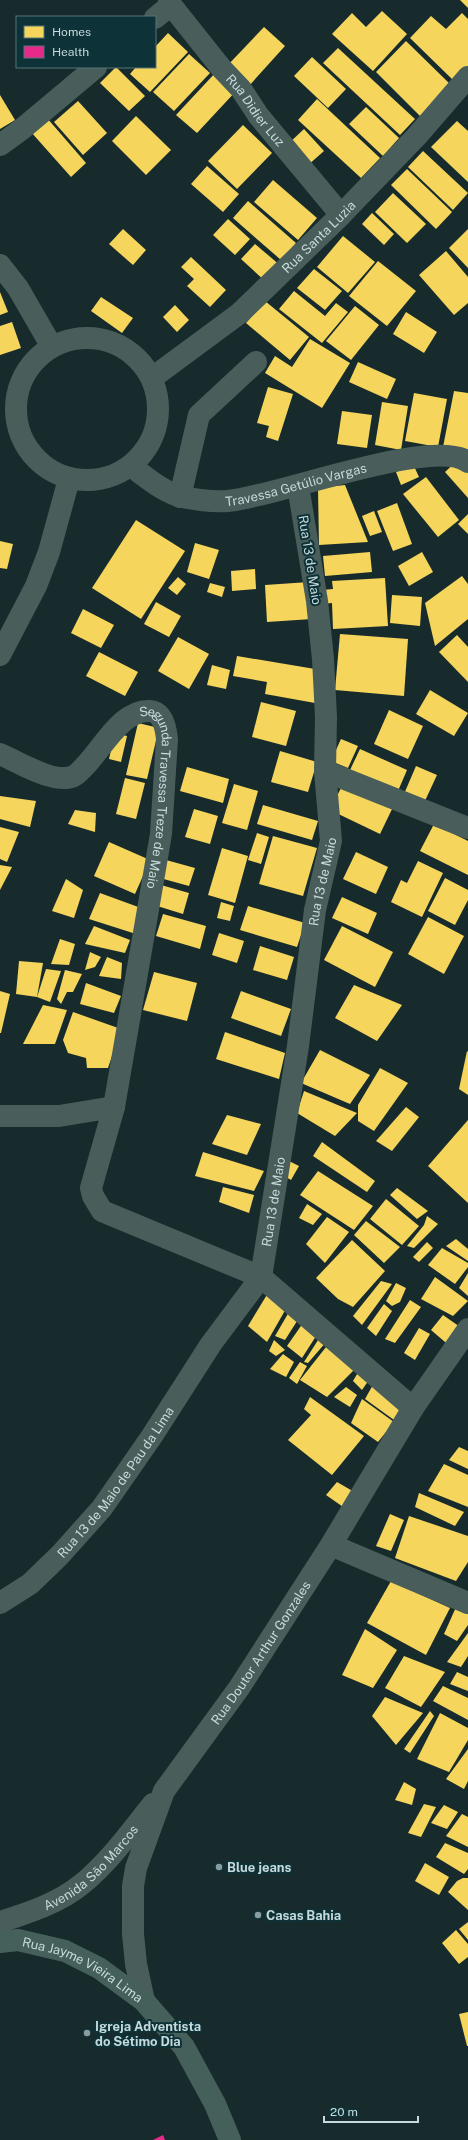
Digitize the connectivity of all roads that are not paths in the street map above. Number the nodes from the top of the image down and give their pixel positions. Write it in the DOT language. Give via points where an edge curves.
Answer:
graph roads {
  1 [pos="166,5"];
  2 [pos="95,68"];
  3 [pos="468,77"];
  4 [pos="0,145"];
  5 [pos="341,215"];
  6 [pos="0,265"];
  7 [pos="52,347"];
  8 [pos="256,362"];
  9 [pos="152,378"];
  10 [pos="8,396"];
  11 [pos="468,462"];
  12 [pos="131,466"];
  13 [pos="69,479"];
  14 [pos="298,486"];
  15 [pos="180,496"];
  16 [pos="0,655"];
  17 [pos="0,754"];
  18 [pos="324,771"];
  19 [pos="468,827"];
  20 [pos="114,1107"];
  21 [pos="0,1116"];
  22 [pos="261,1277"];
  23 [pos="468,1329"];
  24 [pos="211,1344"];
  25 [pos="413,1408"];
  26 [pos="331,1545"];
  27 [pos="0,1603"];
  28 [pos="468,1603"];
  29 [pos="164,1791"];
  30 [pos="0,1922"];
  31 [pos="0,1942"];
  32 [pos="144,2001"];
  33 [pos="230,2140"];
  1 -- 5 [label="street, Rua Didier Luz" via="241,89 258,115"];
  2 -- 4 [label="street"];
  3 -- 5 [label="street, Rua Santa Luzia" via="416,137"];
  5 -- 9 [label="street, Rua Santa Luzia" via="240,313"];
  6 -- 7 [label="street" via="18,288"];
  7 -- 9 [label="street" via="72,339 94,338 115,343 133,354"];
  7 -- 10 [label="street" via="35,360"];
  8 -- 15 [label="street" via="199,415"];
  9 -- 12 [label="street" via="159,410 155,431 145,451"];
  10 -- 13 [label="street" via="21,440 33,457 50,470"];
  11 -- 14 [label="street, Travessa Getúlio Vargas" via="445,456 426,456 362,468"];
  12 -- 13 [label="street" via="112,476 91,481"];
  12 -- 15 [label="street, Travessa Getúlio Vargas"];
  13 -- 16 [label="street" via="51,545 36,586"];
  14 -- 15 [label="street, Travessa Getúlio Vargas" via="228,501 196,500"];
  14 -- 18 [label="street, Rua 13 de Maio" via="321,637 326,717"];
  17 -- 20 [label="street, Segunda Travessa Treze de Maio" via="50,776 75,776 130,714 143,710 154,711 165,726 167,739 161,834"];
  18 -- 19 [label="street"];
  18 -- 22 [label="street, Rua 13 de Maio" via="331,841 315,910 298,1046"];
  20 -- 21 [label="street" via="58,1116"];
  20 -- 22 [label="street" via="91,1188 102,1211"];
  22 -- 24 [label="street, Rua 13 de Maio"];
  22 -- 25 [label="street"];
  23 -- 25 [label="street, Rua Doutor Arthur Gonzales"];
  24 -- 27 [label="street, Rua 13 de Maio de Pau da Lima" via="102,1508 30,1584"];
  25 -- 26 [label="street, Rua Doutor Arthur Gonzales"];
  26 -- 28 [label="street"];
  26 -- 29 [label="street, Rua Doutor Arthur Gonzales" via="239,1688"];
  29 -- 30 [label="street, Avenida São Marcos" via="105,1862 82,1884 44,1906"];
  29 -- 32 [label="street, Rua Doutor Arthur Gonzales" via="136,1868 133,1886 133,1934"];
  31 -- 32 [label="main road, Rua Jayme Vieira Lima" via="18,1940 65,1951 99,1968"];
  32 -- 33 [label="main road, Rua Jayme Vieira Lima" via="184,2047 215,2104"];
}
